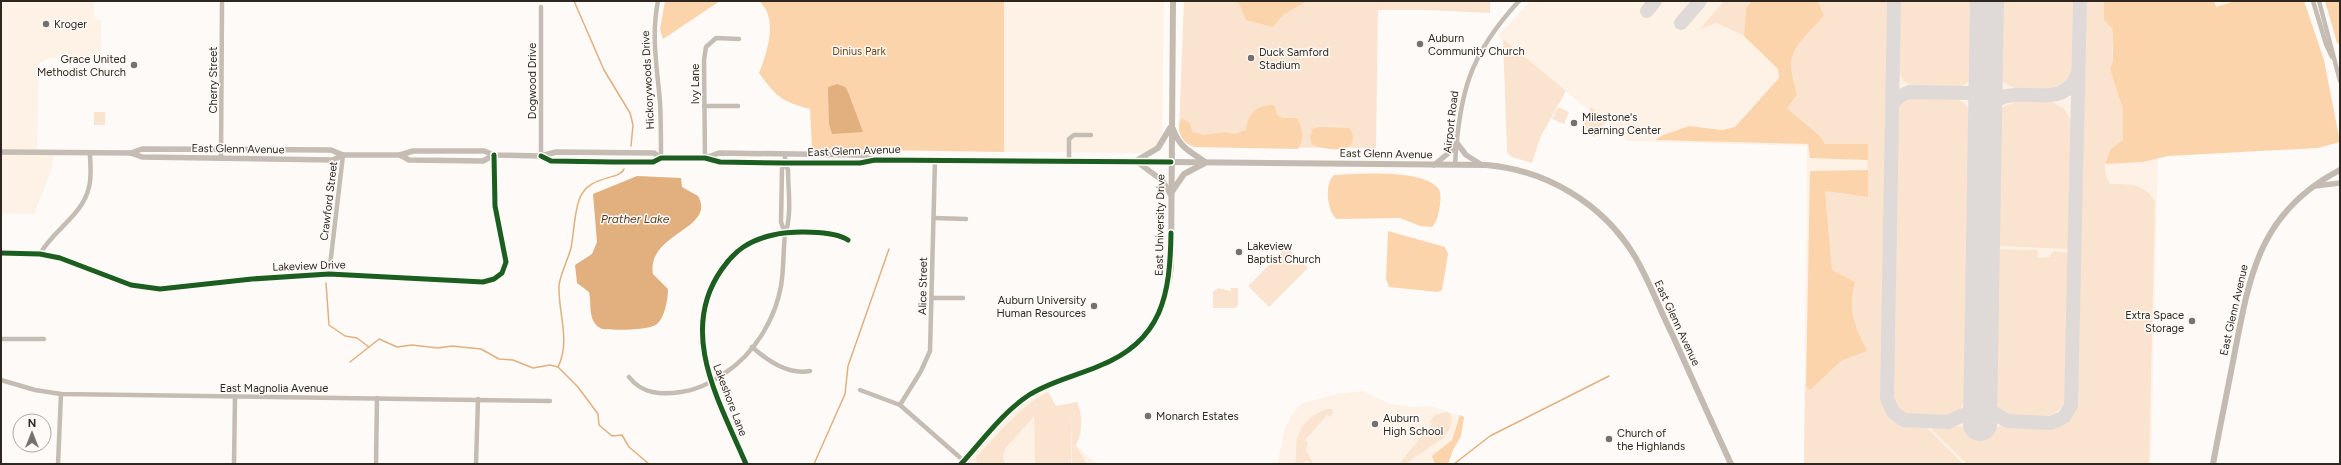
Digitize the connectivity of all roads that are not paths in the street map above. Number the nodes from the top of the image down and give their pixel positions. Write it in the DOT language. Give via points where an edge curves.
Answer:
graph roads {
  1 [pos="222,1"];
  2 [pos="658,1"];
  3 [pos="1173,1"];
  4 [pos="1519,1"];
  5 [pos="2313,1"];
  6 [pos="2319,1"];
  7 [pos="542,7"];
  8 [pos="739,39"];
  9 [pos="2335,63"];
  10 [pos="2340,81"];
  11 [pos="704,106"];
  12 [pos="738,106"];
  13 [pos="1172,125"];
  14 [pos="1091,135"];
  15 [pos="1456,143"];
  16 [pos="221,149"];
  17 [pos="1,152"];
  18 [pos="90,153"];
  19 [pos="132,153"];
  20 [pos="343,154"];
  21 [pos="786,154"];
  22 [pos="400,155"];
  23 [pos="494,156"];
  24 [pos="541,156"];
  25 [pos="221,158"];
  26 [pos="661,158"];
  27 [pos="705,158"];
  28 [pos="875,160"];
  29 [pos="935,160"];
  30 [pos="1069,160"];
  31 [pos="1136,161"];
  32 [pos="1170,162"];
  33 [pos="1205,162"];
  34 [pos="785,163"];
  35 [pos="1434,165"];
  36 [pos="1455,165"];
  37 [pos="1482,165"];
  38 [pos="2340,170"];
  39 [pos="2340,183"];
  40 [pos="2313,186"];
  41 [pos="1170,194"];
  42 [pos="934,218"];
  43 [pos="966,219"];
  44 [pos="786,233"];
  45 [pos="848,240"];
  46 [pos="1,253"];
  47 [pos="40,254"];
  48 [pos="329,274"];
  49 [pos="932,298"];
  50 [pos="963,298"];
  51 [pos="1,339"];
  52 [pos="44,339"];
  53 [pos="752,347"];
  54 [pos="810,371"];
  55 [pos="629,377"];
  56 [pos="1,380"];
  57 [pos="711,383"];
  58 [pos="860,390"];
  59 [pos="61,394"];
  60 [pos="235,397"];
  61 [pos="377,398"];
  62 [pos="478,399"];
  63 [pos="550,401"];
  64 [pos="900,405"];
  65 [pos="963,462"];
  66 [pos="58,464"];
  67 [pos="234,464"];
  68 [pos="376,464"];
  69 [pos="476,464"];
  70 [pos="746,464"];
  71 [pos="1731,464"];
  72 [pos="2213,464"];
  1 -- 16 [label="street, Cherry Street"];
  2 -- 26 [label="street, Hickorywoods Drive" via="654,49 660,102"];
  3 -- 13 [label="main road, East University Drive"];
  4 -- 15 [label="street, Airport Road" via="1487,41 1467,78"];
  5 -- 9 [label="street" via="2326,44"];
  6 -- 9 [label="street"];
  7 -- 24 [label="street, Dogwood Drive"];
  8 -- 11 [label="street, Ivy Lane" via="716,38 706,47"];
  9 -- 10 [label="street"];
  11 -- 12 [label="street"];
  11 -- 27 [label="street, Ivy Lane"];
  13 -- 31 [label="main road" via="1158,148"];
  13 -- 32 [label="main road, East University Drive"];
  13 -- 33 [label="main road" via="1177,141"];
  14 -- 30 [label="street" via="1074,135 1069,139"];
  15 -- 35 [label="street" via="1451,151"];
  15 -- 36 [label="street, Airport Road"];
  15 -- 37 [label="street" via="1466,155"];
  16 -- 19 [label="street, East Glenn Avenue" via="142,149"];
  16 -- 20 [label="street, East Glenn Avenue" via="331,150"];
  16 -- 25 [label="street, Cherry Street"];
  17 -- 18 [label="street, East Glenn Avenue"];
  18 -- 19 [label="street, East Glenn Avenue"];
  18 -- 47 [label="street" via="90,186 85,200 46,241"];
  19 -- 25 [label="street, East Glenn Avenue" via="142,157"];
  20 -- 22 [label="street, East Glenn Avenue"];
  20 -- 25 [label="street, East Glenn Avenue" via="333,160"];
  20 -- 48 [label="street, Crawford Street"];
  21 -- 27 [label="street, East Glenn Avenue" via="719,153"];
  21 -- 28 [label="street, East Glenn Avenue" via="860,155"];
  21 -- 34 [label="street"];
  22 -- 23 [label="street, East Glenn Avenue" via="421,151 484,151"];
  22 -- 23 [label="street, East Glenn Avenue" via="409,160 483,161"];
  23 -- 24 [label="street, East Glenn Avenue"];
  23 -- 48 [label="street, Lakeview Drive" via="495,206 506,256 502,273 494,279 483,282"];
  24 -- 26 [label="street, East Glenn Avenue" via="556,152 654,153"];
  24 -- 26 [label="street, East Glenn Avenue" via="551,161 605,162 653,162"];
  26 -- 27 [label="street, East Glenn Avenue"];
  27 -- 34 [label="street, East Glenn Avenue" via="720,162"];
  28 -- 29 [label="street, East Glenn Avenue"];
  28 -- 34 [label="street, East Glenn Avenue" via="860,163"];
  29 -- 30 [label="street, East Glenn Avenue"];
  29 -- 42 [label="street, Alice Street"];
  30 -- 31 [label="street, East Glenn Avenue"];
  31 -- 32 [label="street, East Glenn Avenue"];
  31 -- 41 [label="street" via="1163,181"];
  32 -- 33 [label="main road, East Glenn Avenue"];
  32 -- 41 [label="main road, East University Drive"];
  33 -- 35 [label="main road, East Glenn Avenue"];
  33 -- 41 [label="main road" via="1184,174"];
  34 -- 44 [label="street" via="782,169 782,222"];
  35 -- 36 [label="main road, East Glenn Avenue"];
  36 -- 37 [label="main road, East Glenn Avenue"];
  37 -- 71 [label="main road, East Glenn Avenue" via="1515,169 1549,181 1580,199 1612,226 1642,271"];
  38 -- 40 [label="main road, East Glenn Avenue"];
  39 -- 40 [label="street"];
  40 -- 72 [label="main road, East Glenn Avenue" via="2283,216 2269,236 2253,268"];
  41 -- 65 [label="main road, East University Drive" via="1169,284 1163,304 1151,327 1135,345 1121,355 1100,366 1044,386 1029,395 1010,411"];
  42 -- 43 [label="street"];
  42 -- 49 [label="street, Alice Street"];
  44 -- 45 [label="street, Lakeshore Lane" via="834,235"];
  44 -- 53 [label="street" via="777,303 769,322"];
  44 -- 57 [label="street, Lakeshore Lane" via="762,237 741,247 729,259 713,284 702,324 703,350"];
  46 -- 47 [label="street, Lakeview Drive"];
  47 -- 48 [label="street, Lakeview Drive" via="60,258 131,285 160,289"];
  49 -- 50 [label="street"];
  49 -- 64 [label="street, Alice Street" via="930,351 922,371"];
  51 -- 52 [label="street"];
  53 -- 54 [label="street" via="780,366 802,373"];
  53 -- 57 [label="street" via="733,368"];
  55 -- 57 [label="street" via="637,387 657,393 687,391"];
  56 -- 59 [label="street, East Magnolia Avenue" via="35,390"];
  57 -- 70 [label="street, Lakeshore Lane"];
  58 -- 64 [label="street"];
  59 -- 60 [label="street, East Magnolia Avenue"];
  59 -- 66 [label="street"];
  60 -- 61 [label="street, East Magnolia Avenue"];
  60 -- 67 [label="street"];
  61 -- 62 [label="street, East Magnolia Avenue"];
  61 -- 68 [label="street"];
  62 -- 63 [label="street, East Magnolia Avenue"];
  62 -- 69 [label="street"];
  64 -- 65 [label="street" via="930,429"];
}
